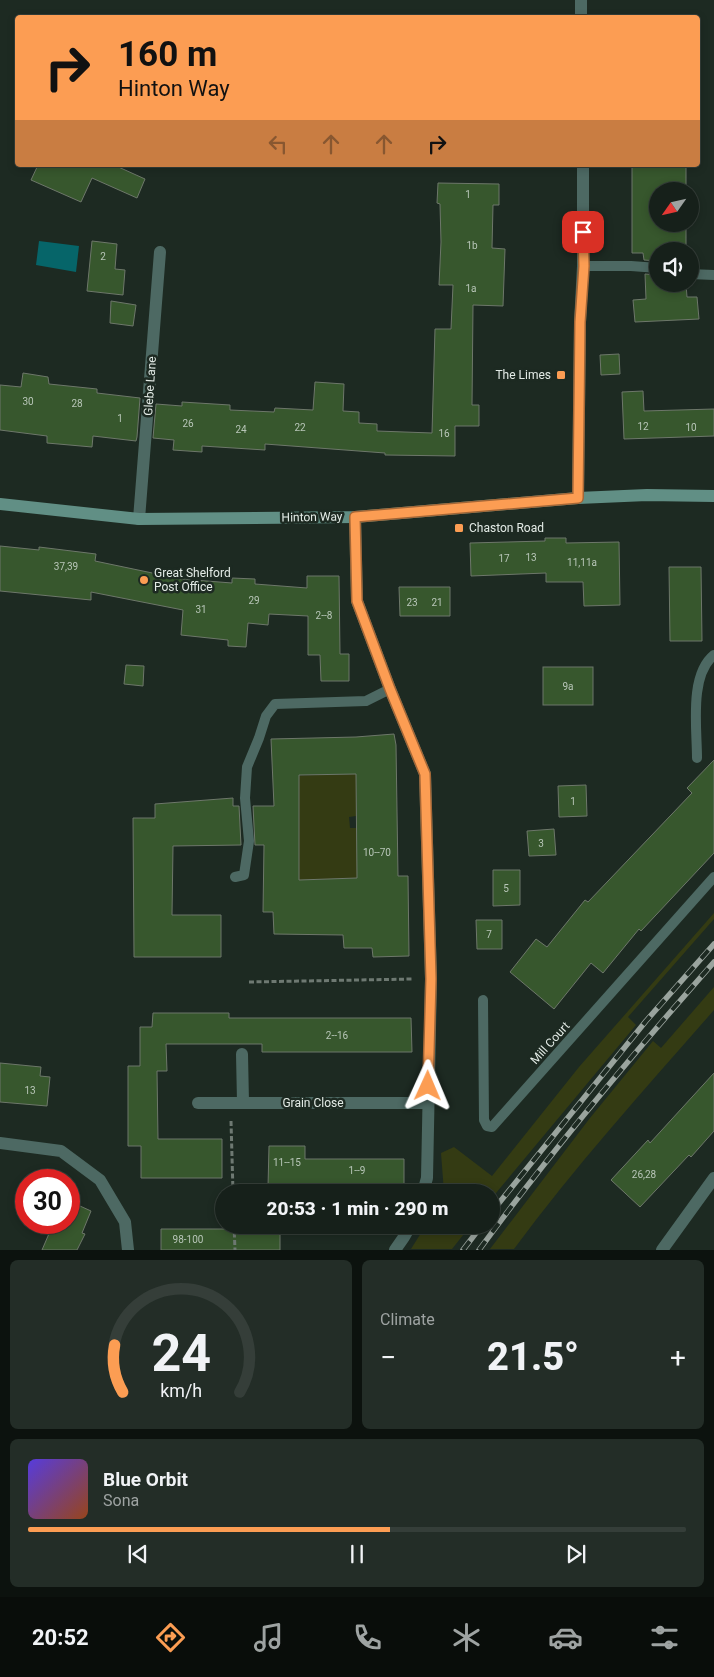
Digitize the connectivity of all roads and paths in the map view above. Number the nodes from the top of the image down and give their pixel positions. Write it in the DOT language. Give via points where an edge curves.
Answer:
graph roads {
  1 [pos="581,0"];
  2 [pos="581,15"];
  3 [pos="583,167"];
  4 [pos="160,252"];
  5 [pos="584,266"];
  6 [pos="649,267"];
  7 [pos="699,274"];
  8 [pos="714,275"];
  9 [pos="714,496"];
  10 [pos="578,498"];
  11 [pos="0,504"];
  12 [pos="355,517"];
  13 [pos="140,519"];
  14 [pos="714,654"];
  15 [pos="390,689"];
  16 [pos="696,758"];
  17 [pos="235,877"];
  18 [pos="714,877"];
  19 [pos="431,979"];
  20 [pos="249,982"];
  21 [pos="483,1000"];
  22 [pos="242,1054"];
  23 [pos="198,1103"];
  24 [pos="236,1103"];
  25 [pos="428,1103"];
  26 [pos="0,1143"];
  27 [pos="714,1178"];
  28 [pos="233,1184"];
  29 [pos="425,1184"];
  30 [pos="234,1234"];
  31 [pos="406,1234"];
  32 [pos="128,1250"];
  33 [pos="235,1250"];
  34 [pos="395,1250"];
  35 [pos="662,1250"];
  1 -- 2 [label="street"];
  3 -- 5 [label="street"];
  4 -- 13 [label="street, Glebe Lane"];
  5 -- 6 [label="lane"];
  5 -- 10 [label="street" via="580,322"];
  7 -- 8 [label="lane"];
  9 -- 10 [label="street, Hinton Way"];
  10 -- 12 [label="street, Hinton Way"];
  11 -- 13 [label="street, Hinton Way"];
  12 -- 13 [label="street, Hinton Way"];
  12 -- 15 [label="street" via="357,601"];
  14 -- 16 [label="lane" via="697,686"];
  15 -- 17 [label="lane" via="366,700 275,704 266,716 247,767 249,841 244,876"];
  15 -- 19 [label="street" via="425,774"];
  18 -- 21 [label="lane, Mill Court" via="492,1127 484,1120"];
  19 -- 20 [label="path"];
  19 -- 25 [label="street"];
  22 -- 24 [label="street"];
  23 -- 24 [label="street, Grain Close"];
  24 -- 25 [label="street, Grain Close"];
  24 -- 28 [label="path"];
  25 -- 29 [label="street"];
  26 -- 32 [label="street" via="61,1151 100,1180 126,1222"];
  27 -- 35 [label="street"];
  30 -- 33 [label="path"];
  31 -- 34 [label="street"];
}
